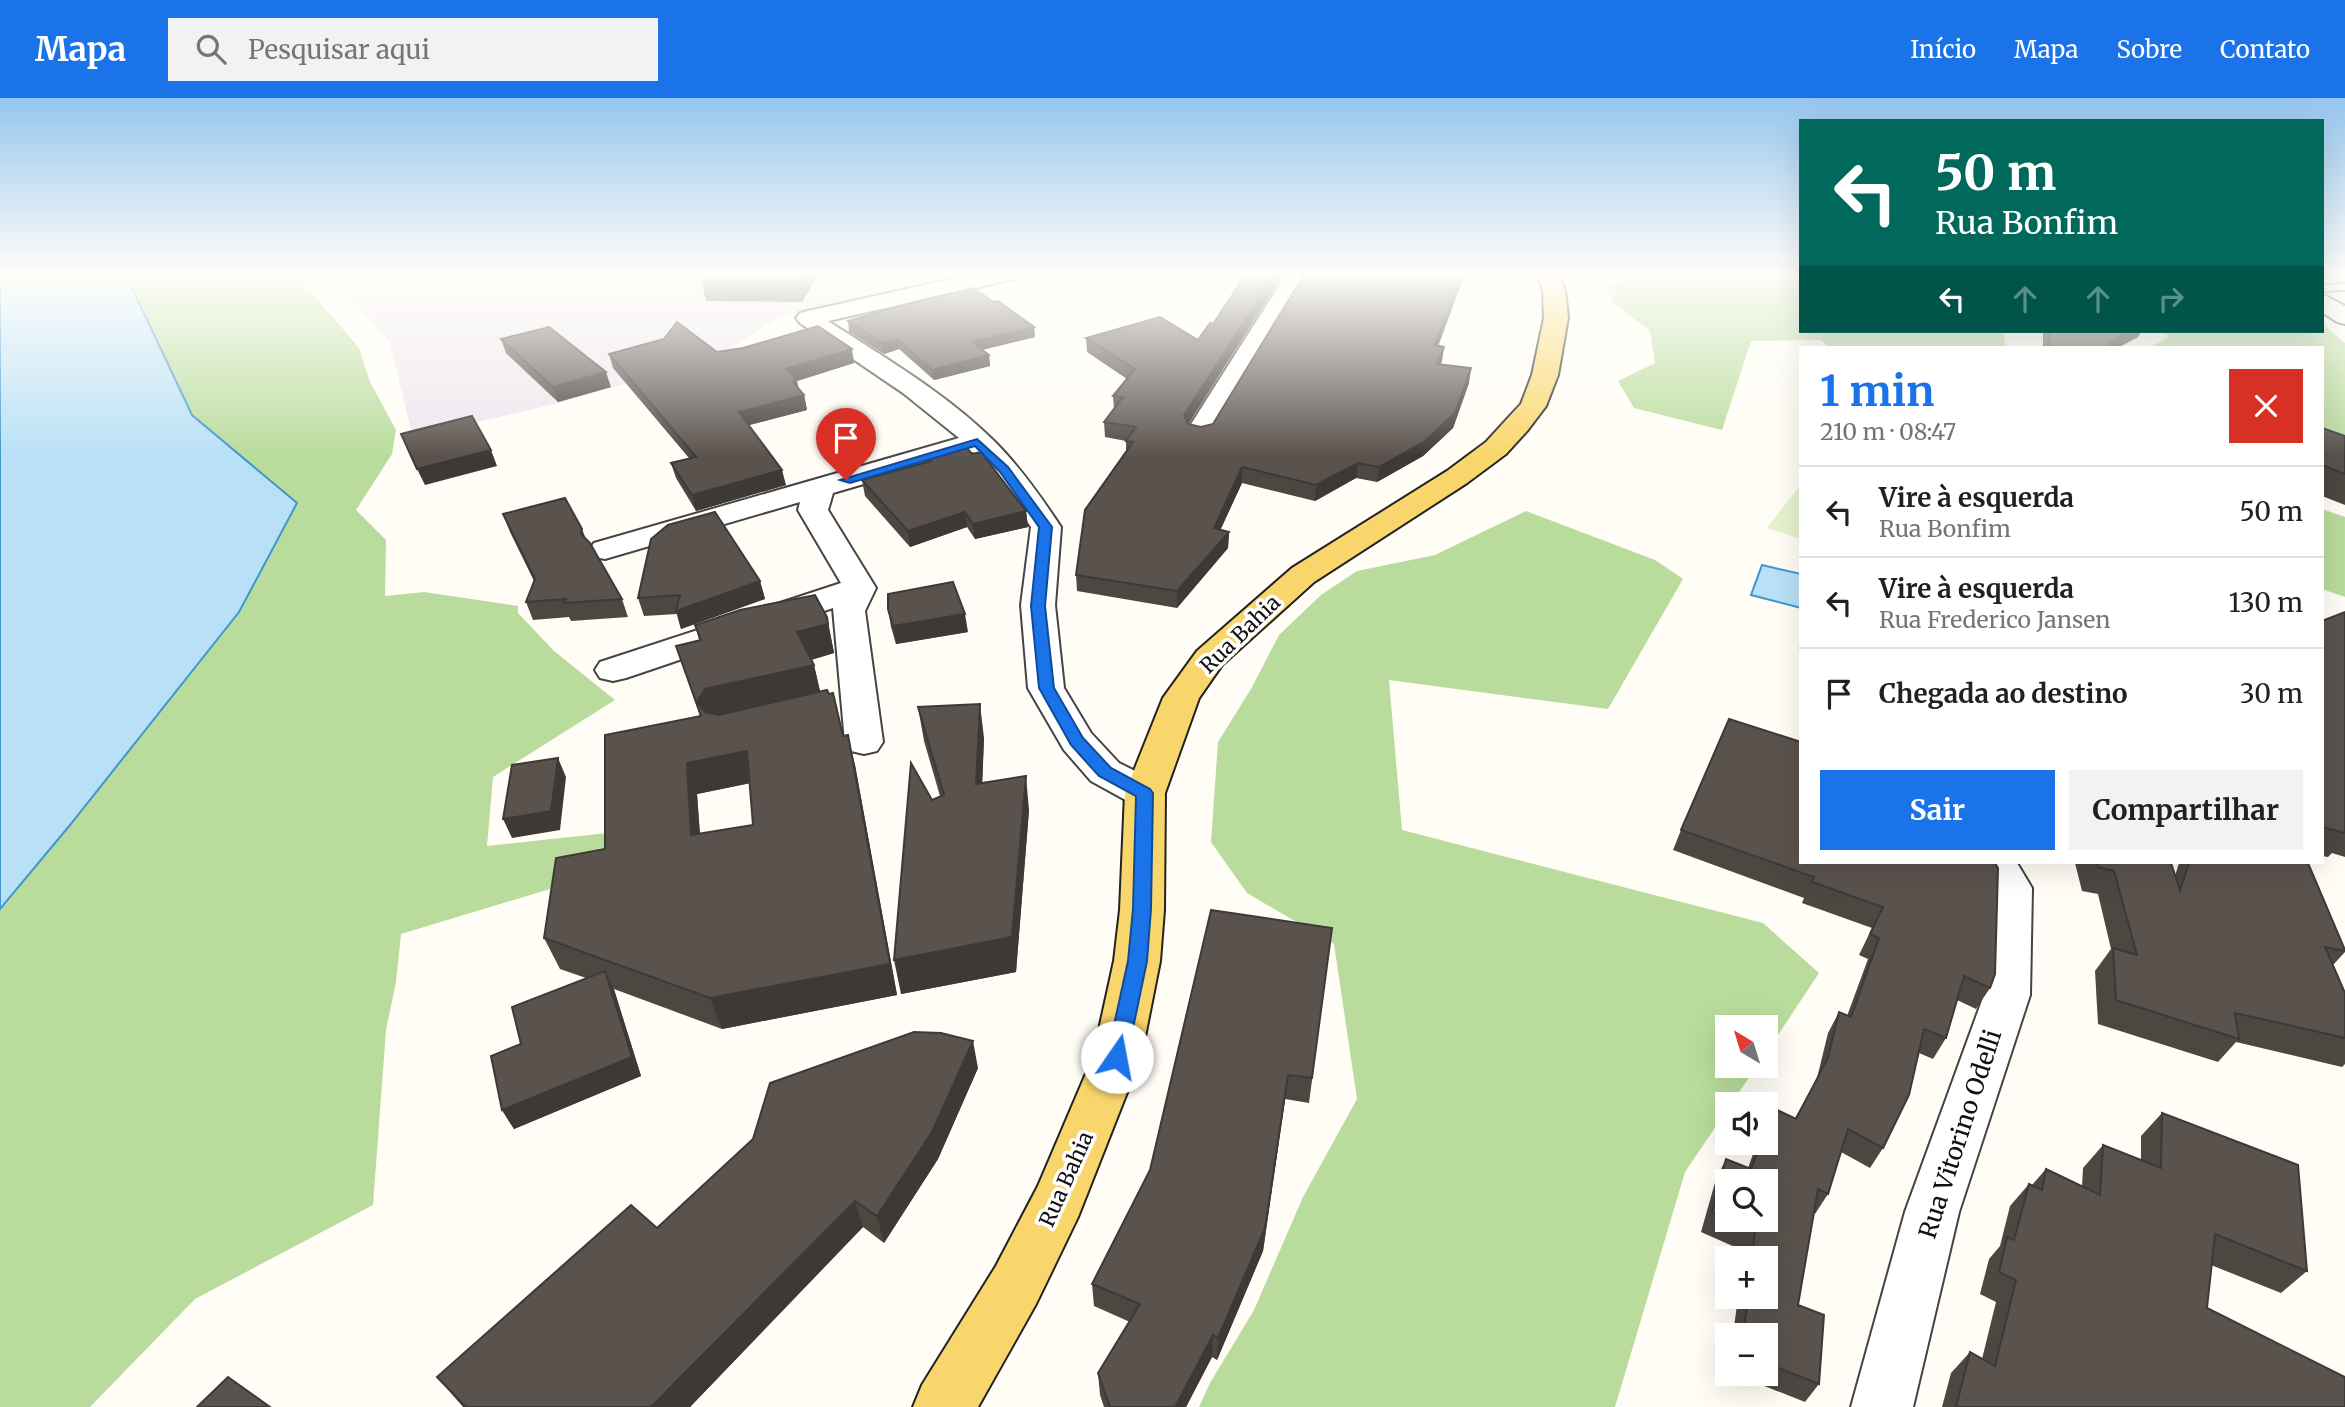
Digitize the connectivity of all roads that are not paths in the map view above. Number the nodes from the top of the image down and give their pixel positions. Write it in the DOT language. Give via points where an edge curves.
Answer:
graph roads {
  1 [pos="832,334"];
  2 [pos="1260,334"];
  3 [pos="1553,334"];
  4 [pos="1200,432"];
  5 [pos="977,442"];
  6 [pos="820,488"];
  7 [pos="605,550"];
  8 [pos="860,588"];
  9 [pos="613,670"];
  10 [pos="859,699"];
  11 [pos="820,709"];
  12 [pos="864,742"];
  13 [pos="1144,793"];
  14 [pos="1996,864"];
  15 [pos="954,1403"];
  16 [pos="1882,1407"];
  1 -- 5 [label="street" via="910,387"];
  2 -- 4 [label="street"];
  3 -- 13 [label="main road, Rua Bahia" via="1533,406 1496,448 1303,575 1209,658 1181,698"];
  5 -- 6 [label="street"];
  5 -- 13 [label="street" via="1004,469 1046,527 1038,606 1046,688 1077,741 1105,772"];
  6 -- 7 [label="street"];
  6 -- 8 [label="street" via="813,510"];
  8 -- 9 [label="street"];
  8 -- 10 [label="street" via="848,611"];
  10 -- 11 [label="street"];
  10 -- 12 [label="street"];
  13 -- 15 [label="main road, Rua Bahia" via="1137,961 1117,1057 1059,1199"];
  14 -- 16 [label="street, Rua Vitorino Odelli" via="2010,888 2007,995 1932,1212"];
}
